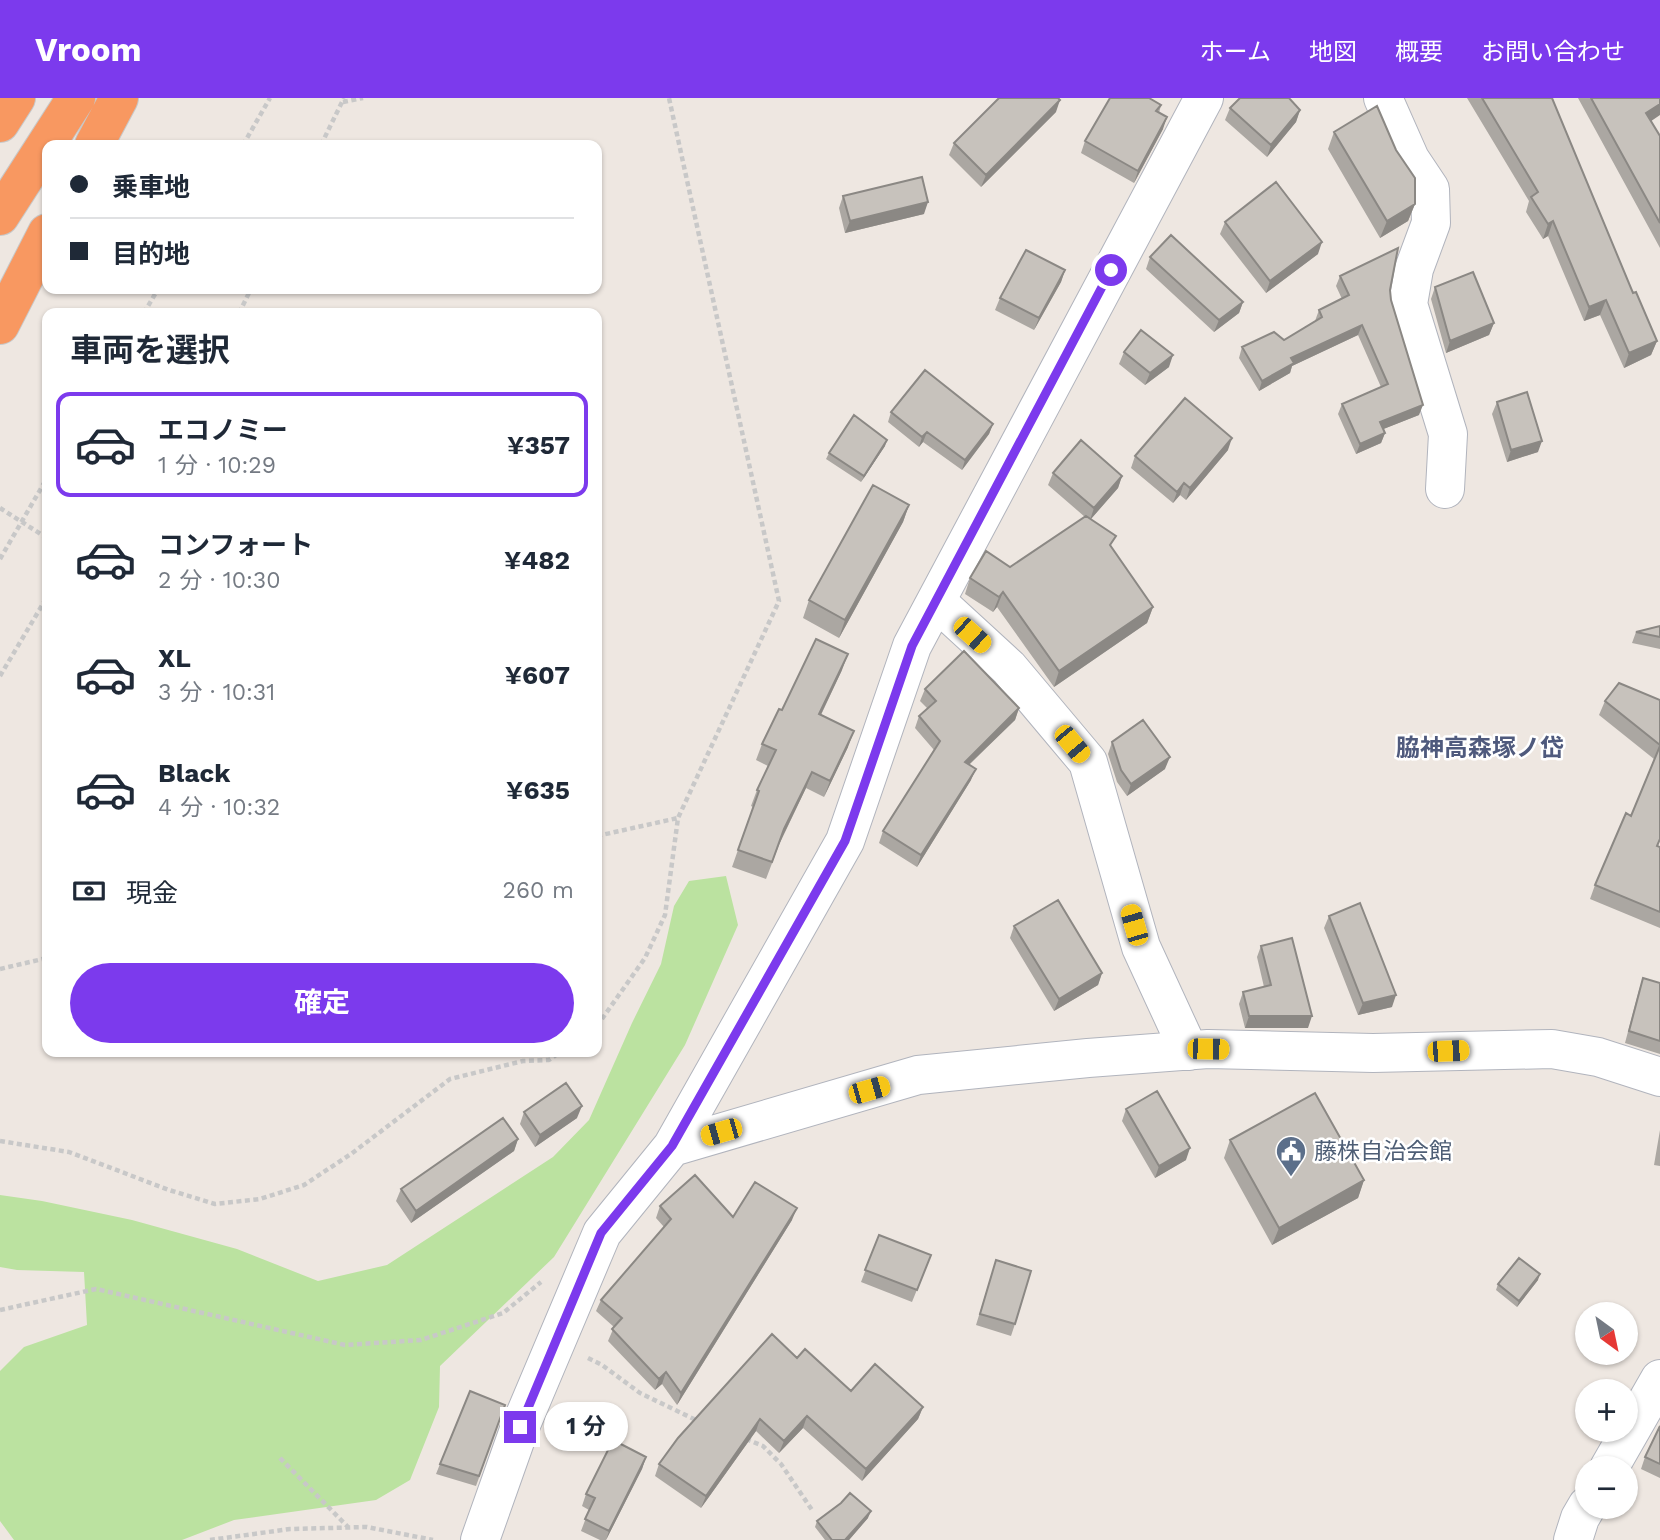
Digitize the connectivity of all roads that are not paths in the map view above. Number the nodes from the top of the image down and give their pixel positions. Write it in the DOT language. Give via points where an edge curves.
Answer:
graph roads {
  1 [pos="16,98"];
  2 [pos="76,98"];
  3 [pos="119,98"];
  4 [pos="1205,98"];
  5 [pos="1382,98"];
  6 [pos="0,124"];
  7 [pos="49,140"];
  8 [pos="97,140"];
  9 [pos="42,151"];
  10 [pos="0,216"];
  11 [pos="42,243"];
  12 [pos="0,325"];
  13 [pos="1445,489"];
  14 [pos="936,601"];
  15 [pos="1189,1051"];
  16 [pos="1660,1077"];
  17 [pos="672,1146"];
  18 [pos="1660,1379"];
  19 [pos="1616,1456"];
  20 [pos="1580,1519"];
  21 [pos="480,1540"];
  22 [pos="1573,1540"];
  1 -- 6 [label="highway"];
  2 -- 7 [label="highway"];
  3 -- 8 [label="highway"];
  4 -- 14 [label="street"];
  5 -- 13 [label="street" via="1410,159 1430,189 1431,223 1414,269 1408,304 1448,434"];
  9 -- 10 [label="highway"];
  11 -- 12 [label="highway"];
  14 -- 15 [label="street" via="1009,668 1088,762 1141,947"];
  14 -- 17 [label="street" via="912,646 845,841"];
  15 -- 16 [label="street" via="1552,1049 1598,1057"];
  15 -- 17 [label="street" via="918,1075"];
  17 -- 21 [label="street" via="601,1233 520,1427"];
  18 -- 19 [label="street"];
  20 -- 22 [label="street"];
}
